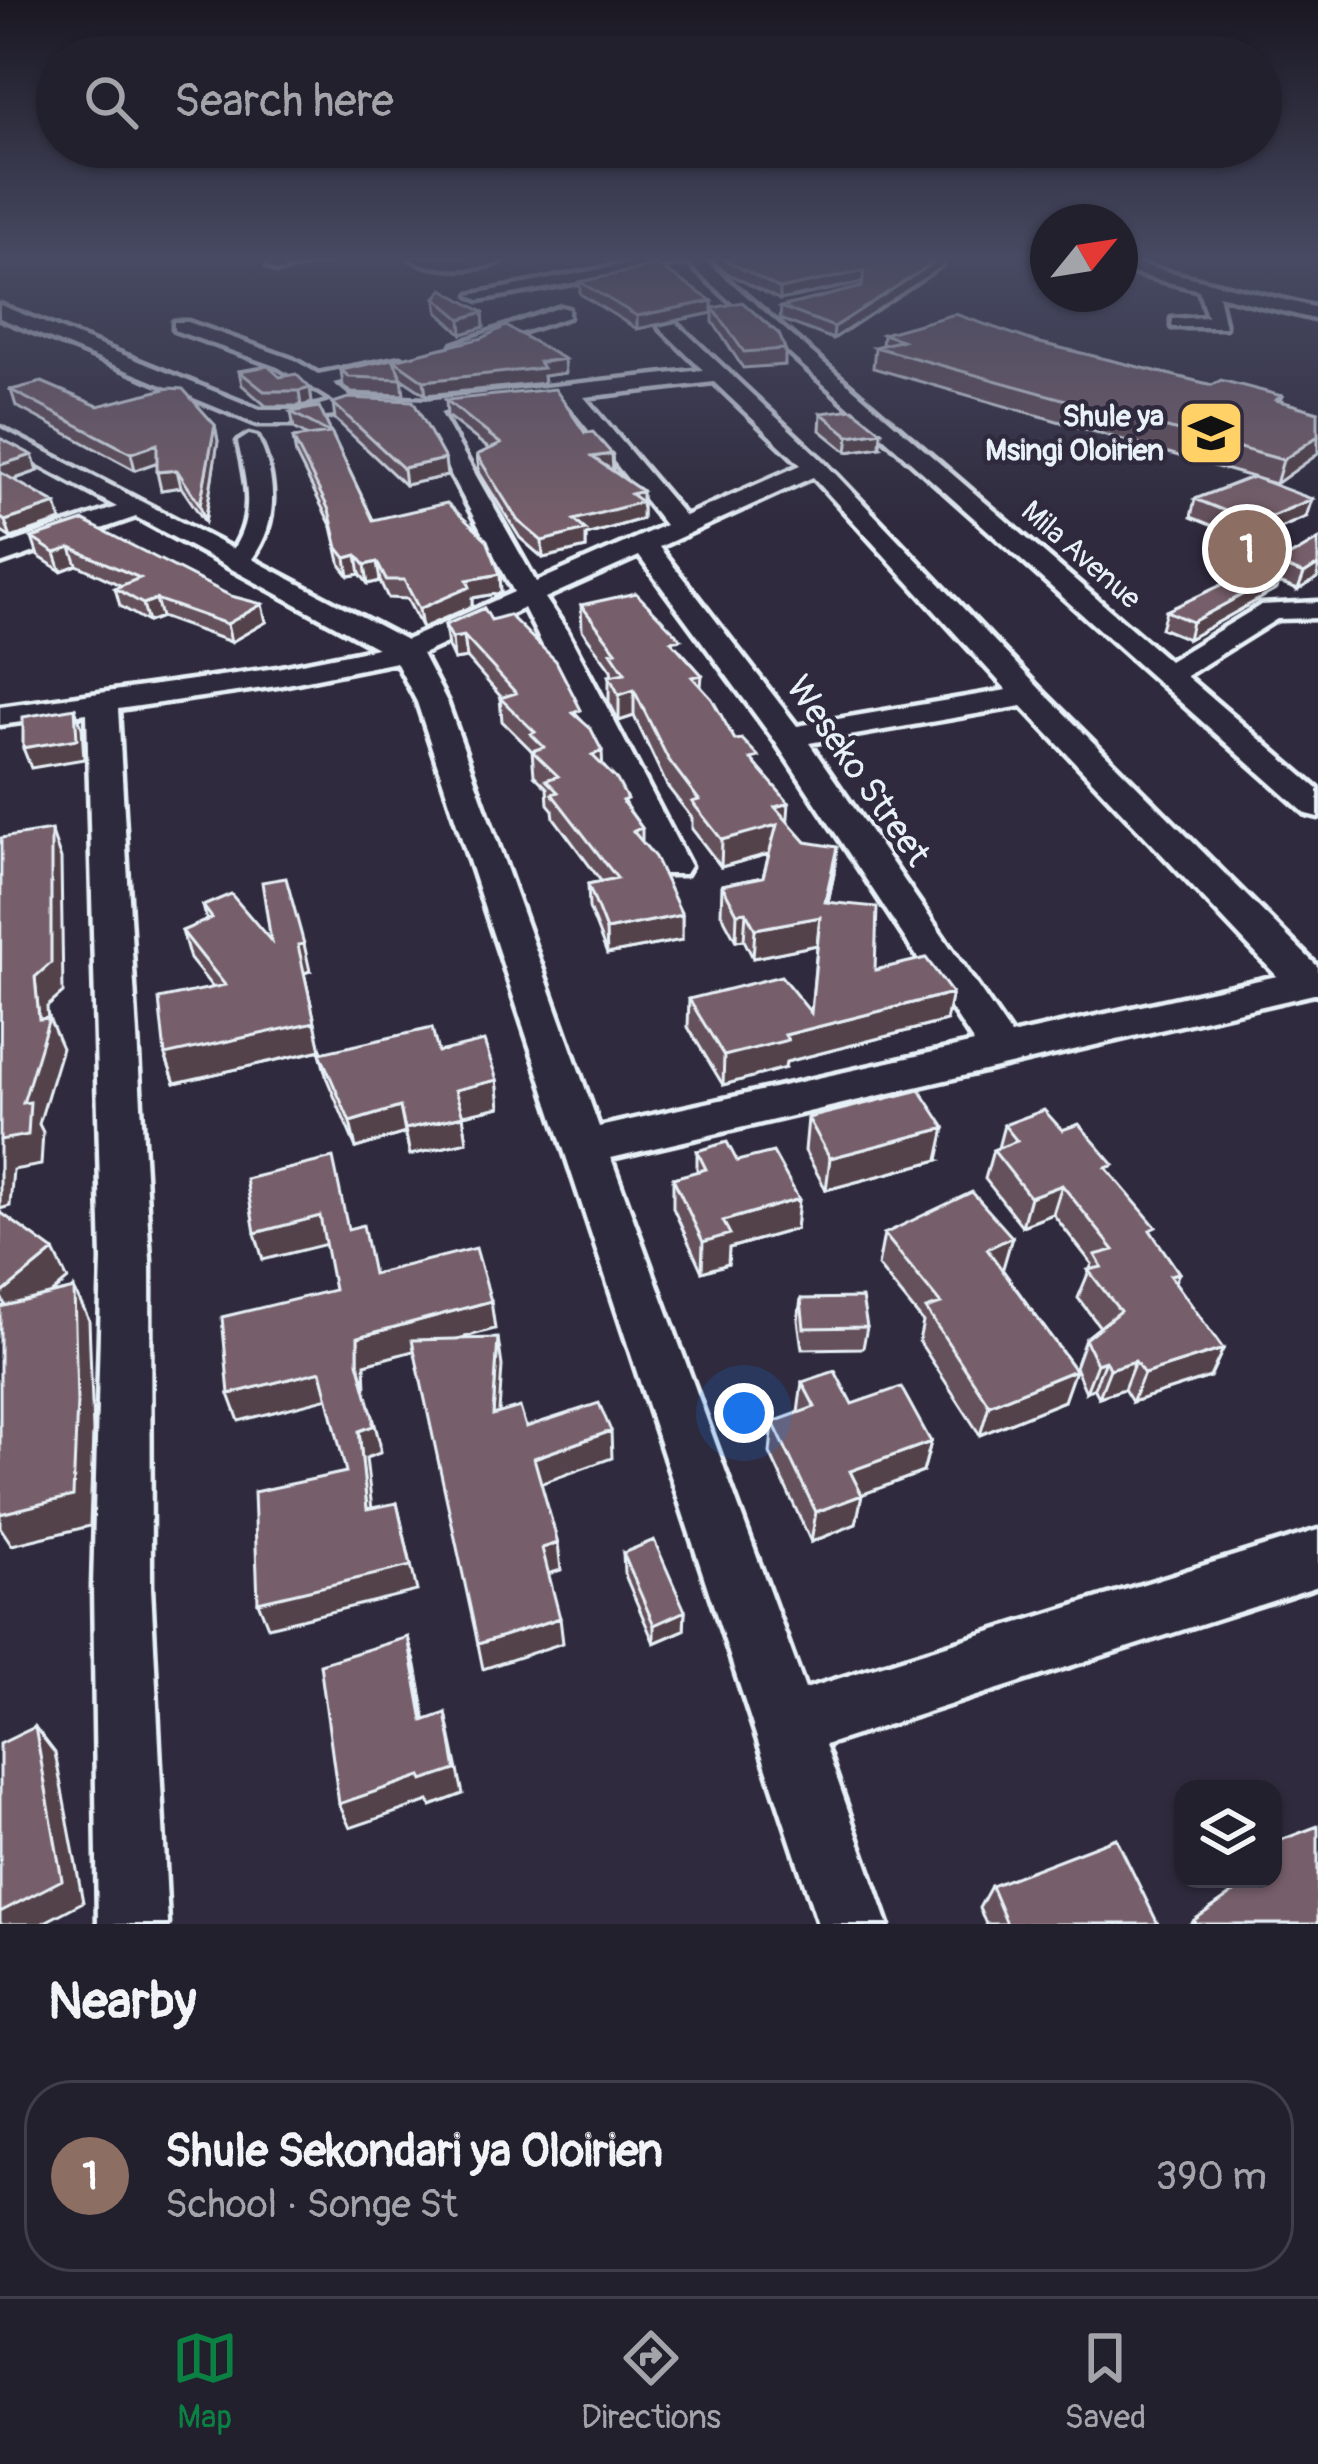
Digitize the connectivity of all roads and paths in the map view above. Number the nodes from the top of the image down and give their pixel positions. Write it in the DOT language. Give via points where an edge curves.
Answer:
graph roads {
  1 [pos="88,348"];
  2 [pos="244,348"];
  3 [pos="450,348"];
  4 [pos="689,348"];
  5 [pos="791,348"];
  6 [pos="446,349"];
  7 [pos="424,355"];
  8 [pos="716,375"];
  9 [pos="318,380"];
  10 [pos="570,393"];
  11 [pos="349,403"];
  12 [pos="426,407"];
  13 [pos="0,435"];
  14 [pos="249,442"];
  15 [pos="816,467"];
  16 [pos="139,508"];
  17 [pos="680,527"];
  18 [pos="644,544"];
  19 [pos="0,556"];
  20 [pos="236,562"];
  21 [pos="1318,585"];
  22 [pos="529,596"];
  23 [pos="1304,609"];
  24 [pos="404,651"];
  25 [pos="1167,675"];
  26 [pos="1029,696"];
  27 [pos="102,703"];
  28 [pos="0,716"];
  29 [pos="790,737"];
  30 [pos="1318,807"];
  31 [pos="672,866"];
  32 [pos="1312,981"];
  33 [pos="999,1049"];
  34 [pos="582,1148"];
  35 [pos="1318,1558"];
  36 [pos="789,1725"];
  37 [pos="133,1924"];
  38 [pos="853,1924"];
  1 -- 11 [label="street" via="257,418 303,417"];
  2 -- 9 [label="street"];
  3 -- 6 [label="street"];
  4 -- 8 [label="street"];
  5 -- 25 [label="street, Mila Avenue"];
  7 -- 9 [label="street"];
  8 -- 10 [label="street"];
  8 -- 15 [label="street"];
  9 -- 11 [label="street"];
  10 -- 12 [label="street"];
  10 -- 17 [label="street"];
  11 -- 12 [label="street"];
  12 -- 22 [label="street"];
  13 -- 16 [label="street"];
  14 -- 20 [label="street" via="265,505 257,536"];
  15 -- 17 [label="street"];
  15 -- 26 [label="street"];
  16 -- 19 [label="street"];
  16 -- 20 [label="street"];
  17 -- 18 [label="street"];
  18 -- 22 [label="street"];
  18 -- 29 [label="street, Weseko Street"];
  20 -- 24 [label="street"];
  21 -- 23 [label="street"];
  22 -- 24 [label="street"];
  22 -- 31 [label="street"];
  23 -- 25 [label="street" via="1271,611"];
  24 -- 27 [label="street"];
  24 -- 34 [label="street" via="432,702"];
  25 -- 30 [label="street, Mila Avenue"];
  26 -- 29 [label="street"];
  26 -- 32 [label="street"];
  27 -- 28 [label="street"];
  27 -- 37 [label="street" via="126,1260 122,1587"];
  29 -- 33 [label="street, Weseko Street"];
  32 -- 33 [label="street"];
  33 -- 34 [label="street"];
  34 -- 36 [label="street"];
  35 -- 36 [label="street"];
  36 -- 38 [label="street"];
}
